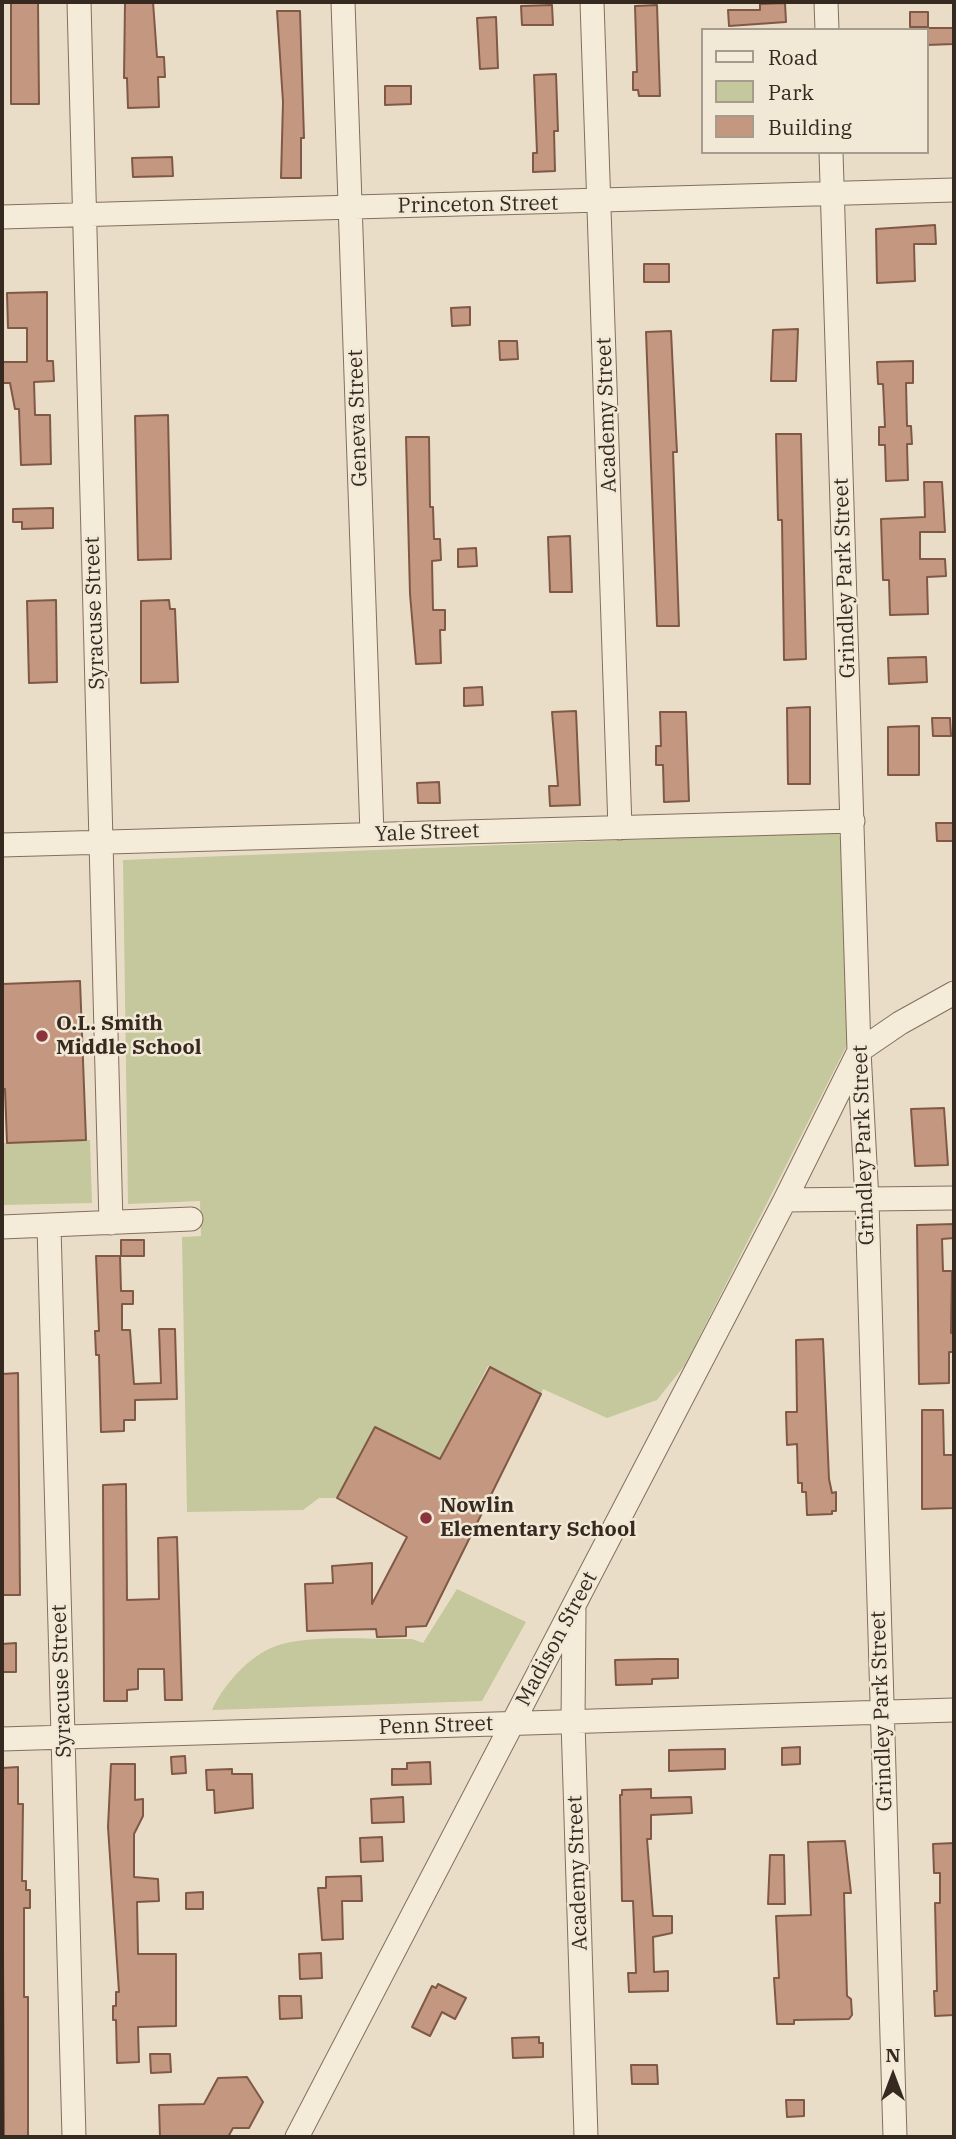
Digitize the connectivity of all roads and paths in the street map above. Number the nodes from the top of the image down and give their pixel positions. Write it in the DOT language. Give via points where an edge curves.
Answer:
graph roads {
  1 [pos="79,2"];
  2 [pos="343,2"];
  3 [pos="592,2"];
  4 [pos="826,2"];
  5 [pos="827,28"];
  6 [pos="831,154"];
  7 [pos="954,190"];
  8 [pos="833,194"];
  9 [pos="600,202"];
  10 [pos="350,208"];
  11 [pos="84,215"];
  12 [pos="2,217"];
  13 [pos="853,821"];
  14 [pos="620,828"];
  15 [pos="372,834"];
  16 [pos="102,842"];
  17 [pos="2,845"];
  18 [pos="954,993"];
  19 [pos="859,1051"];
  20 [pos="954,1198"];
  21 [pos="785,1200"];
  22 [pos="867,1200"];
  23 [pos="191,1219"];
  24 [pos="111,1223"];
  25 [pos="49,1226"];
  26 [pos="2,1227"];
  27 [pos="574,1608"];
  28 [pos="954,1710"];
  29 [pos="882,1712"];
  30 [pos="573,1722"];
  31 [pos="511,1723"];
  32 [pos="63,1738"];
  33 [pos="2,1740"];
  34 [pos="74,2137"];
  35 [pos="297,2137"];
  36 [pos="586,2137"];
  37 [pos="895,2137"];
  1 -- 11 [label="street, Syracuse Street"];
  2 -- 10 [label="street, Geneva Street"];
  3 -- 9 [label="street, Academy Street"];
  4 -- 5 [label="street"];
  6 -- 8 [label="street, Grindley Park Street"];
  7 -- 8 [label="street, Princeton Street"];
  8 -- 9 [label="street, Princeton Street"];
  8 -- 13 [label="street, Grindley Park Street"];
  9 -- 10 [label="street, Princeton Street"];
  9 -- 14 [label="street, Academy Street"];
  10 -- 11 [label="street, Princeton Street"];
  10 -- 15 [label="street, Geneva Street"];
  11 -- 12 [label="street, Princeton Street"];
  11 -- 16 [label="street, Syracuse Street"];
  13 -- 14 [label="street, Yale Street"];
  13 -- 19 [label="street, Grindley Park Street"];
  14 -- 15 [label="street, Yale Street"];
  15 -- 16 [label="street, Yale Street"];
  16 -- 17 [label="street, Yale Street"];
  16 -- 24 [label="street, Syracuse Street"];
  18 -- 19 [label="street, Madison Street"];
  19 -- 21 [label="street, Madison Street"];
  19 -- 22 [label="street, Grindley Park Street"];
  20 -- 22 [label="street"];
  21 -- 22 [label="street"];
  21 -- 27 [label="street, Madison Street"];
  22 -- 29 [label="street, Grindley Park Street"];
  23 -- 24 [label="street"];
  24 -- 25 [label="street"];
  25 -- 26 [label="street"];
  25 -- 32 [label="street, Syracuse Street"];
  27 -- 30 [label="street, Academy Street"];
  27 -- 31 [label="street, Madison Street"];
  28 -- 29 [label="street, Penn Street"];
  29 -- 30 [label="street, Penn Street"];
  29 -- 37 [label="street, Grindley Park Street"];
  30 -- 31 [label="street, Penn Street"];
  30 -- 36 [label="street, Academy Street"];
  31 -- 32 [label="street, Penn Street"];
  31 -- 35 [label="street, Madison Street"];
  32 -- 33 [label="street, Penn Street"];
  32 -- 34 [label="street, Syracuse Street"];
}
